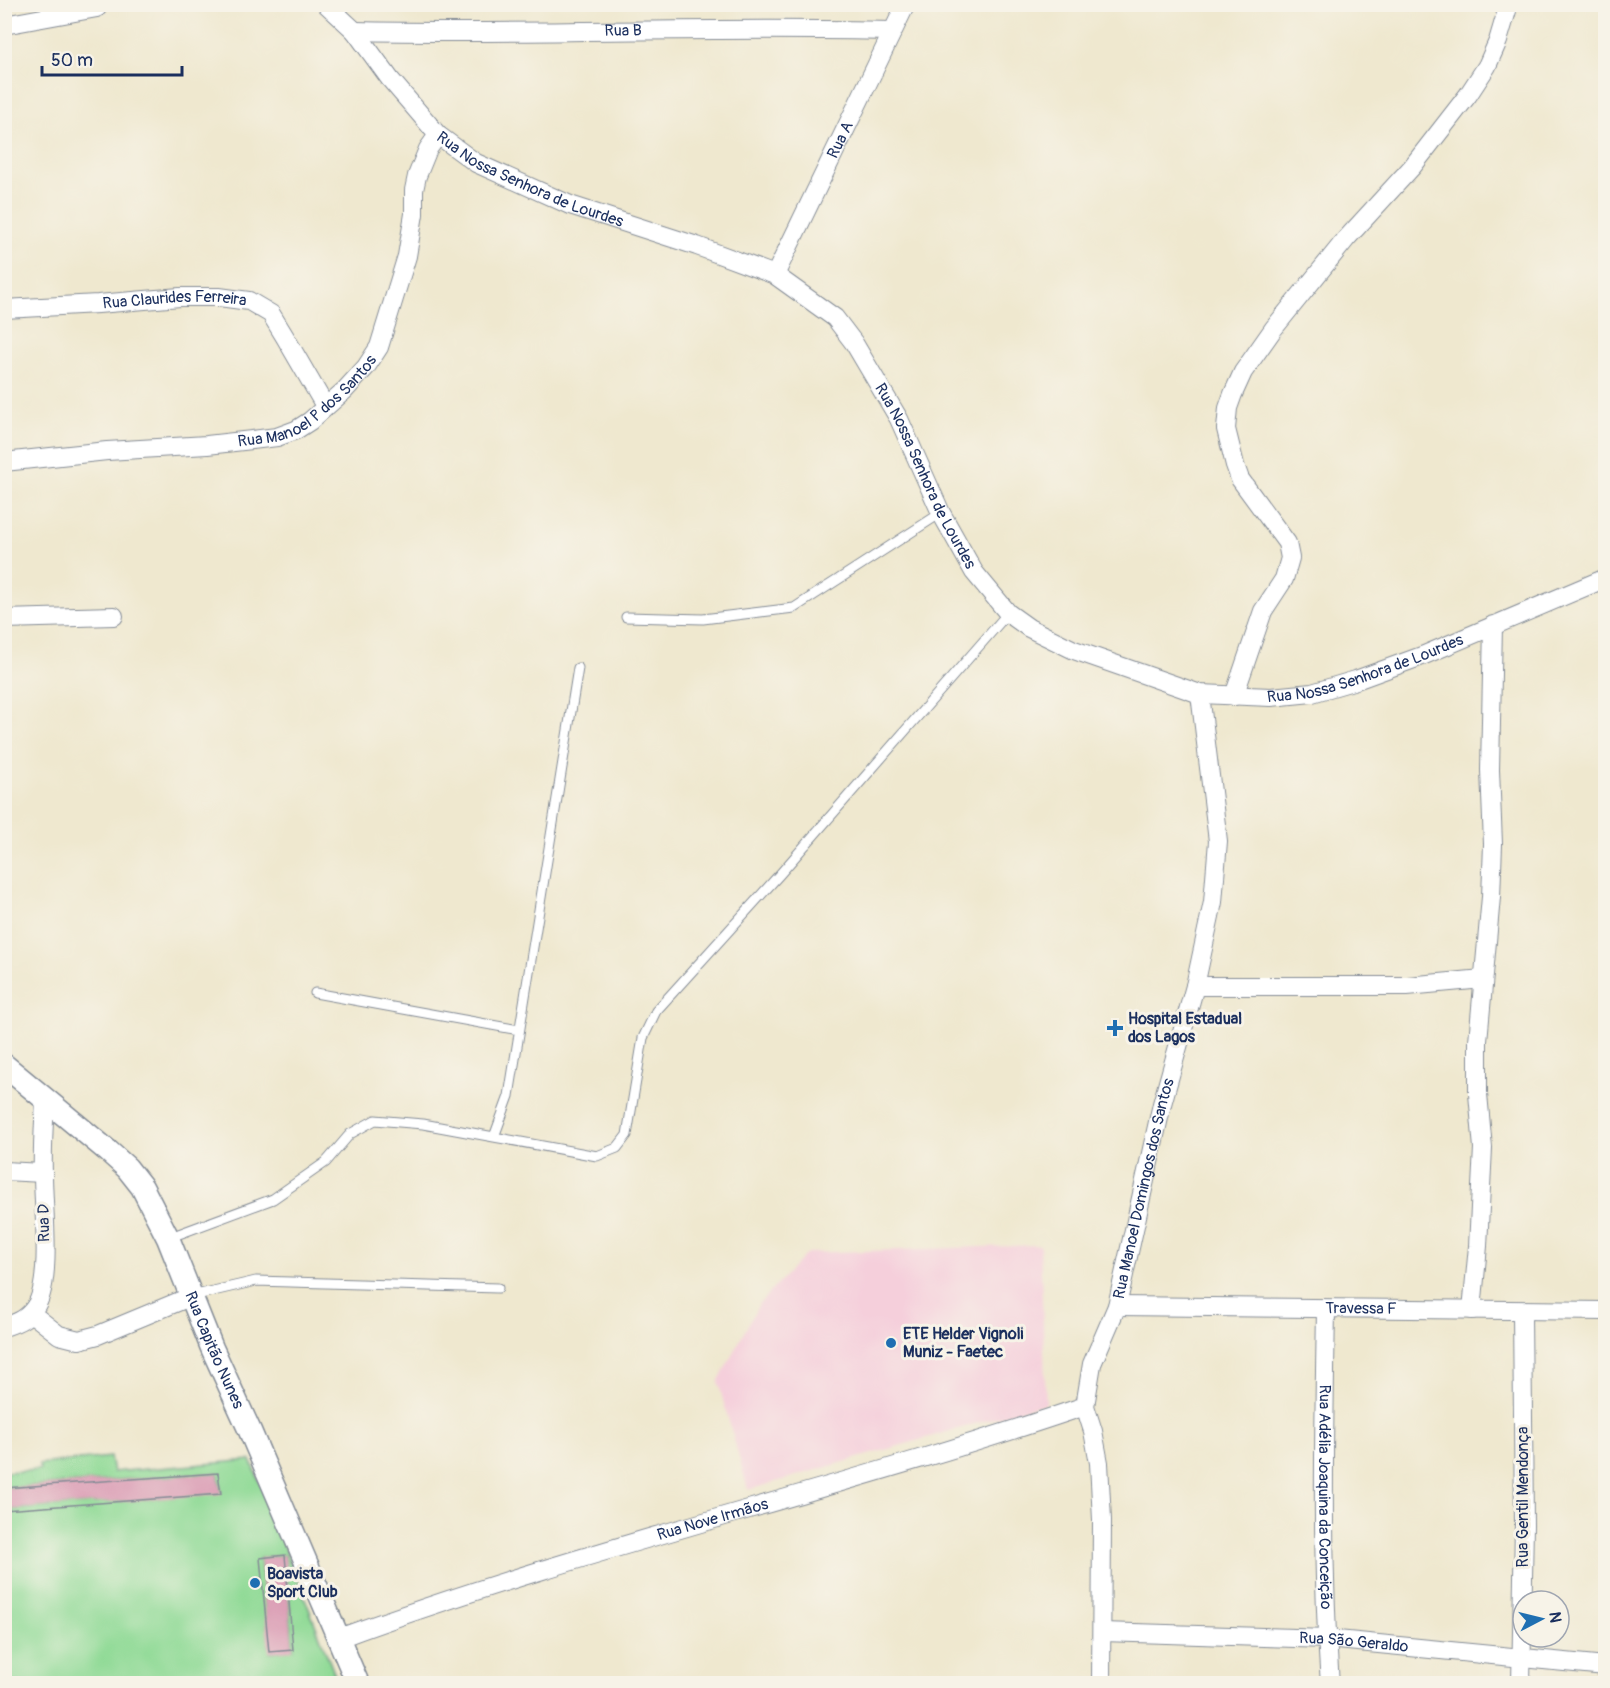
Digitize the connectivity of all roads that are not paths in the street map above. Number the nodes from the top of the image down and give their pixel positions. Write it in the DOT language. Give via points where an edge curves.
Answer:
graph roads {
  1 [pos="326,4"];
  2 [pos="906,4"];
  3 [pos="1509,4"];
  4 [pos="97,8"];
  5 [pos="4,25"];
  6 [pos="355,31"];
  7 [pos="892,31"];
  8 [pos="438,135"];
  9 [pos="775,275"];
  10 [pos="4,309"];
  11 [pos="325,406"];
  12 [pos="4,462"];
  13 [pos="941,513"];
  14 [pos="1605,578"];
  15 [pos="1008,613"];
  16 [pos="114,616"];
  17 [pos="626,617"];
  18 [pos="4,619"];
  19 [pos="1493,625"];
  20 [pos="578,668"];
  21 [pos="1200,694"];
  22 [pos="1234,696"];
  23 [pos="1484,979"];
  24 [pos="1195,987"];
  25 [pos="315,993"];
  26 [pos="519,1030"];
  27 [pos="4,1065"];
  28 [pos="45,1100"];
  29 [pos="494,1137"];
  30 [pos="4,1171"];
  31 [pos="42,1173"];
  32 [pos="168,1238"];
  33 [pos="498,1288"];
  34 [pos="192,1296"];
  35 [pos="1117,1306"];
  36 [pos="1326,1309"];
  37 [pos="1472,1310"];
  38 [pos="1522,1311"];
  39 [pos="1605,1311"];
  40 [pos="32,1313"];
  41 [pos="4,1327"];
  42 [pos="1085,1406"];
  43 [pos="1102,1632"];
  44 [pos="339,1638"];
  45 [pos="1327,1639"];
  46 [pos="1521,1657"];
  47 [pos="1605,1666"];
  48 [pos="358,1683"];
  49 [pos="1101,1683"];
  50 [pos="1330,1683"];
  51 [pos="1521,1683"];
  1 -- 6 [label="street, Rua Nossa Senhora de Lourdes"];
  2 -- 7 [label="street, Rua A"];
  3 -- 22 [label="street" via="1498,41 1468,95 1412,168 1346,239 1274,328 1233,393 1226,429 1235,465 1240,478 1287,543 1290,558 1284,579 1263,611"];
  4 -- 5 [label="street"];
  6 -- 7 [label="street, Rua B"];
  6 -- 8 [label="street, Rua Nossa Senhora de Lourdes"];
  7 -- 9 [label="street, Rua A"];
  8 -- 9 [label="street, Rua Nossa Senhora de Lourdes" via="476,163 570,205"];
  8 -- 11 [label="street, Rua Manoel P dos Santos" via="417,176 406,256 379,347 345,390"];
  9 -- 13 [label="street, Rua Nossa Senhora de Lourdes" via="835,318 854,343 899,419"];
  10 -- 11 [label="street, Rua Claurides Ferreira" via="180,297 249,301 271,315"];
  11 -- 12 [label="street, Rua Manoel P dos Santos" via="310,421 277,437"];
  13 -- 15 [label="street, Rua Nossa Senhora de Lourdes" via="974,572"];
  13 -- 17 [label="lane" via="794,608 703,619"];
  14 -- 19 [label="street, Rua Nossa Senhora de Lourdes"];
  15 -- 21 [label="street, Rua Nossa Senhora de Lourdes" via="1074,650"];
  15 -- 29 [label="lane" via="656,1011 643,1038 627,1135 617,1148 597,1156"];
  16 -- 18 [label="street"];
  19 -- 22 [label="street, Rua Nossa Senhora de Lourdes" via="1422,656 1312,693"];
  19 -- 23 [label="street" via="1493,844"];
  20 -- 26 [label="lane"];
  21 -- 22 [label="street, Rua Nossa Senhora de Lourdes"];
  21 -- 24 [label="street, Rua Manoel Domingos dos Santos" via="1218,841 1214,902"];
  23 -- 24 [label="street" via="1407,986"];
  23 -- 37 [label="street" via="1478,1094 1484,1148"];
  24 -- 35 [label="street, Rua Manoel Domingos dos Santos" via="1162,1104"];
  25 -- 26 [label="lane"];
  26 -- 29 [label="lane" via="509,1096"];
  27 -- 28 [label="street, Rua Capitão Nunes"];
  28 -- 31 [label="street, Rua D"];
  28 -- 32 [label="street, Rua Capitão Nunes" via="127,1168 142,1187"];
  29 -- 32 [label="lane" via="375,1120 350,1134 326,1162 273,1199"];
  30 -- 31 [label="street"];
  31 -- 40 [label="street, Rua D" via="43,1286"];
  32 -- 34 [label="street, Rua Capitão Nunes"];
  33 -- 34 [label="lane" via="256,1281"];
  34 -- 40 [label="street" via="79,1341 59,1335"];
  34 -- 44 [label="street, Rua Capitão Nunes"];
  35 -- 36 [label="street, Travessa F"];
  35 -- 42 [label="street, Rua Manoel Domingos dos Santos" via="1092,1364"];
  36 -- 37 [label="street, Travessa F"];
  36 -- 45 [label="street, Rua Adélia Joaquina da Conceição"];
  37 -- 38 [label="street, Travessa F"];
  38 -- 39 [label="street, Travessa F"];
  38 -- 46 [label="street, Rua Gentil Mendonça"];
  40 -- 41 [label="street"];
  42 -- 43 [label="street, Rua Manoel Domingos dos Santos" via="1099,1463"];
  42 -- 44 [label="street, Rua Nove Irmãos" via="993,1438 492,1585"];
  43 -- 45 [label="street, Rua São Geraldo"];
  43 -- 49 [label="street, Rua Manoel Domingos dos Santos"];
  44 -- 48 [label="street, Rua Capitão Nunes"];
  45 -- 46 [label="street, Rua São Geraldo"];
  45 -- 50 [label="street, Rua Adélia Joaquina da Conceição"];
  46 -- 47 [label="street, Rua São Geraldo"];
  46 -- 51 [label="street, Rua Gentil Mendonça"];
}
